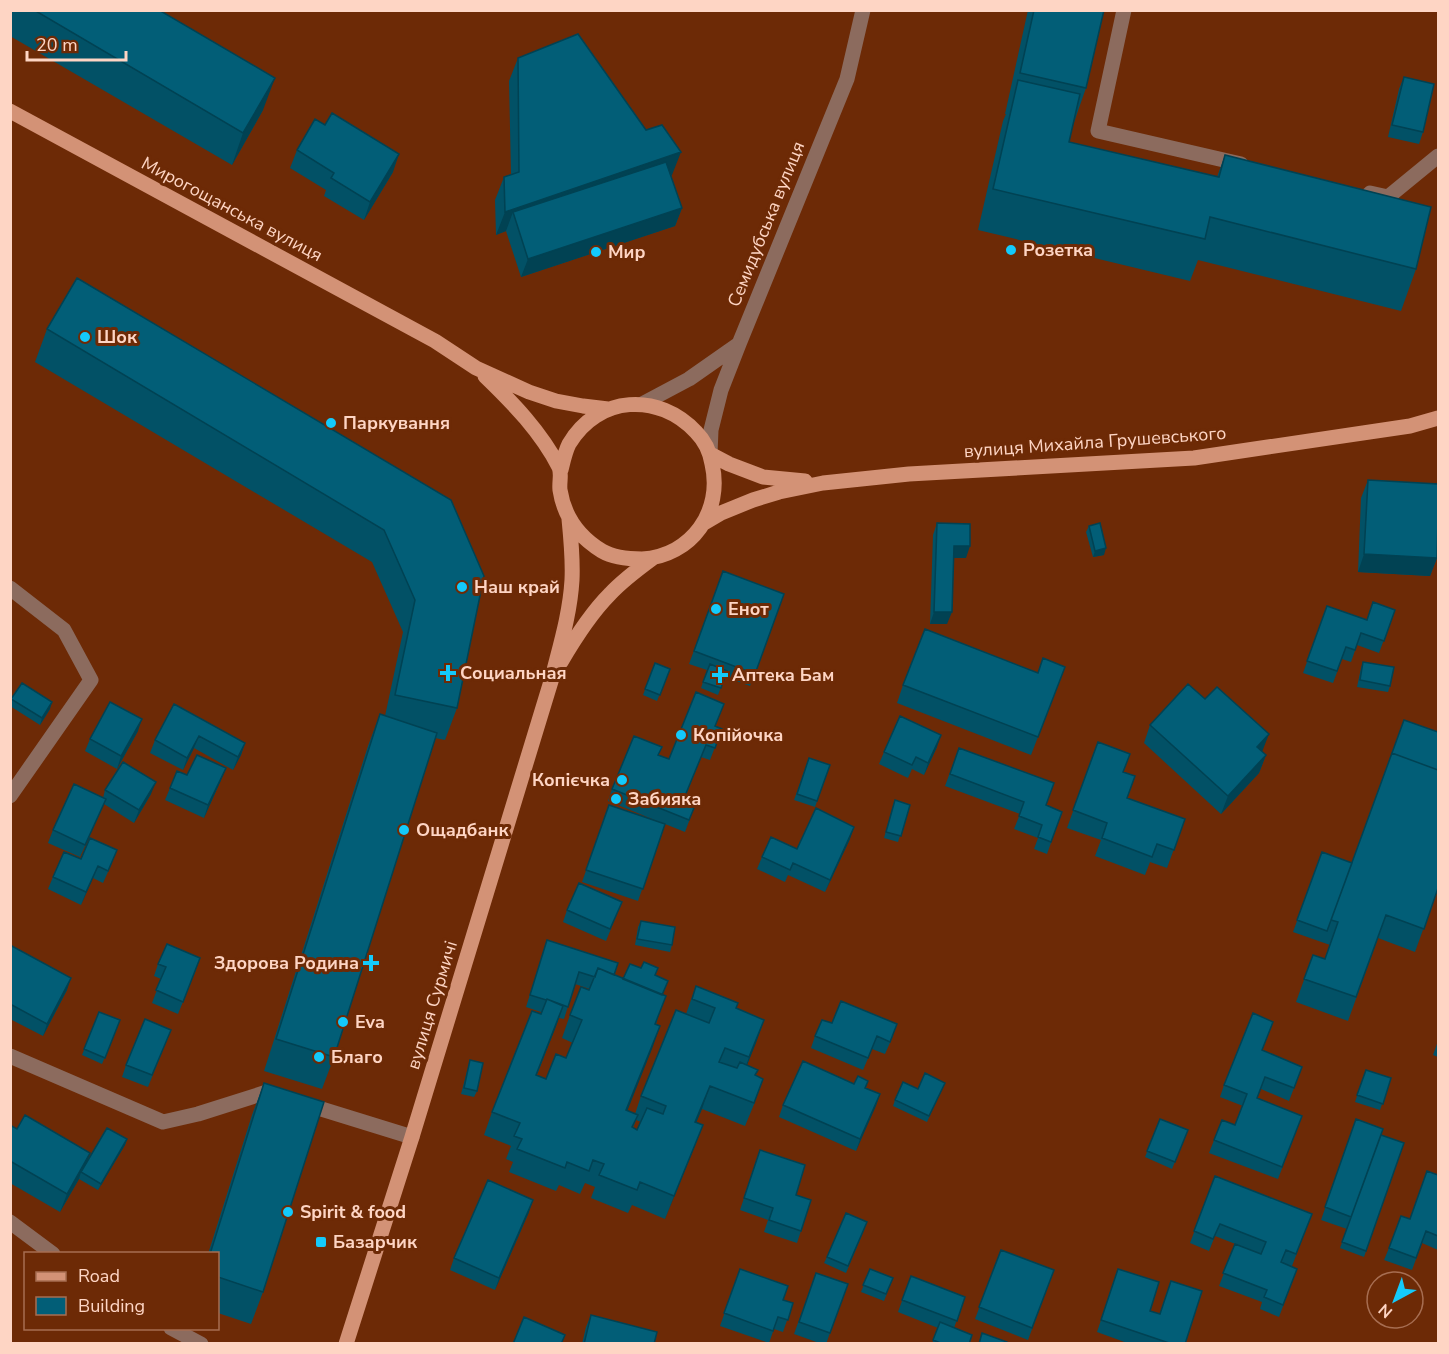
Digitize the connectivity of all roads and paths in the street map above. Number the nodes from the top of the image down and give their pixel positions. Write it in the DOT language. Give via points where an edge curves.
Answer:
graph roads {
  1 [pos="863,10"];
  2 [pos="1124,10"];
  3 [pos="10,111"];
  4 [pos="1438,156"];
  5 [pos="1261,168"];
  6 [pos="1353,189"];
  7 [pos="738,344"];
  8 [pos="476,368"];
  9 [pos="642,404"];
  10 [pos="608,410"];
  11 [pos="1438,418"];
  12 [pos="710,454"];
  13 [pos="561,470"];
  14 [pos="823,483"];
  15 [pos="569,519"];
  16 [pos="704,523"];
  17 [pos="653,558"];
  18 [pos="10,588"];
  19 [pos="552,678"];
  20 [pos="10,796"];
  21 [pos="10,1056"];
  22 [pos="412,1137"];
  23 [pos="10,1222"];
  24 [pos="50,1252"];
  25 [pos="173,1330"];
  26 [pos="201,1344"];
  27 [pos="346,1344"];
  1 -- 7 [label="street, Семидубська вулиця" via="847,79"];
  2 -- 5 [label="street" via="1098,131"];
  3 -- 8 [label="main road, Мирогощанська вулиця" via="435,341"];
  4 -- 6 [label="street" via="1388,197"];
  7 -- 9 [label="street" via="689,379"];
  7 -- 12 [label="street, Семидубська вулиця" via="716,408"];
  8 -- 10 [label="main road" via="555,401"];
  8 -- 13 [label="main road" via="533,427"];
  9 -- 10 [label="main road"];
  9 -- 12 [label="main road" via="665,409 686,420"];
  10 -- 13 [label="main road" via="585,424 574,438"];
  11 -- 14 [label="main road, вулиця Михайла Грушевського" via="1410,426 1194,458 909,474"];
  12 -- 14 [label="main road, вулиця Михайла Грушевського" via="763,477"];
  12 -- 16 [label="main road" via="715,477 713,501"];
  13 -- 15 [label="main road" via="560,487"];
  14 -- 16 [label="main road, вулиця Михайла Грушевського" via="753,500"];
  15 -- 17 [label="main road" via="584,538 604,552 628,559"];
  15 -- 19 [label="main road" via="572,584"];
  16 -- 17 [label="main road" via="682,546"];
  17 -- 19 [label="main road" via="606,598"];
  18 -- 20 [label="street" via="64,630 91,680"];
  19 -- 22 [label="main road, вулиця Сурмичі"];
  21 -- 22 [label="street" via="163,1122 267,1092"];
  22 -- 27 [label="main road, вулиця Сурмичі"];
  23 -- 24 [label="street"];
  25 -- 26 [label="street"];
}
